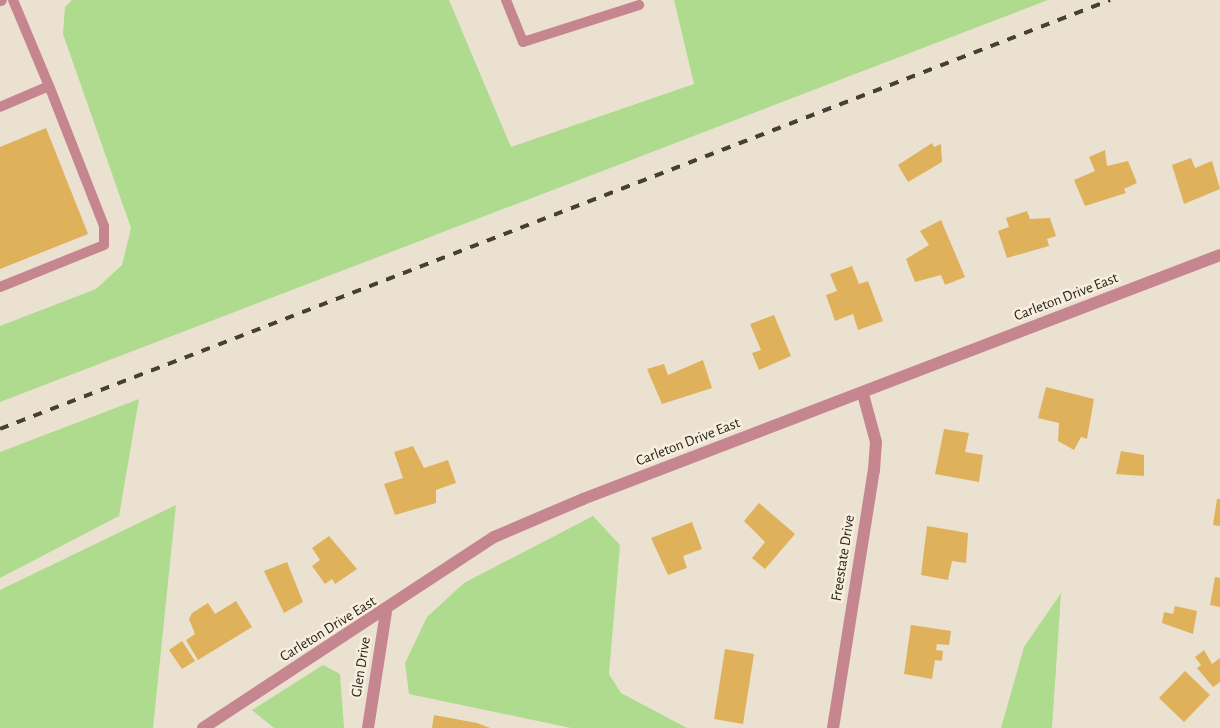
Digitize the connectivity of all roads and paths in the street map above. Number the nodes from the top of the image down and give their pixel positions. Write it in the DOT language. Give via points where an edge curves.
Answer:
graph roads {
  1 [pos="13,0"];
  2 [pos="506,0"];
  3 [pos="639,5"];
  4 [pos="50,86"];
  5 [pos="0,107"];
  6 [pos="1220,255"];
  7 [pos="0,287"];
  8 [pos="863,394"];
  9 [pos="386,612"];
  10 [pos="203,728"];
  11 [pos="368,728"];
  12 [pos="833,728"];
  1 -- 4 [label="lane"];
  2 -- 3 [label="lane" via="523,42"];
  4 -- 5 [label="lane"];
  4 -- 7 [label="lane" via="104,226 104,245"];
  6 -- 8 [label="street, Carleton Drive East"];
  8 -- 9 [label="street, Carleton Drive East" via="583,499 494,537"];
  8 -- 12 [label="street, Freestate Drive" via="876,442 874,470"];
  9 -- 10 [label="street, Carleton Drive East"];
  9 -- 11 [label="street, Glen Drive"];
}
